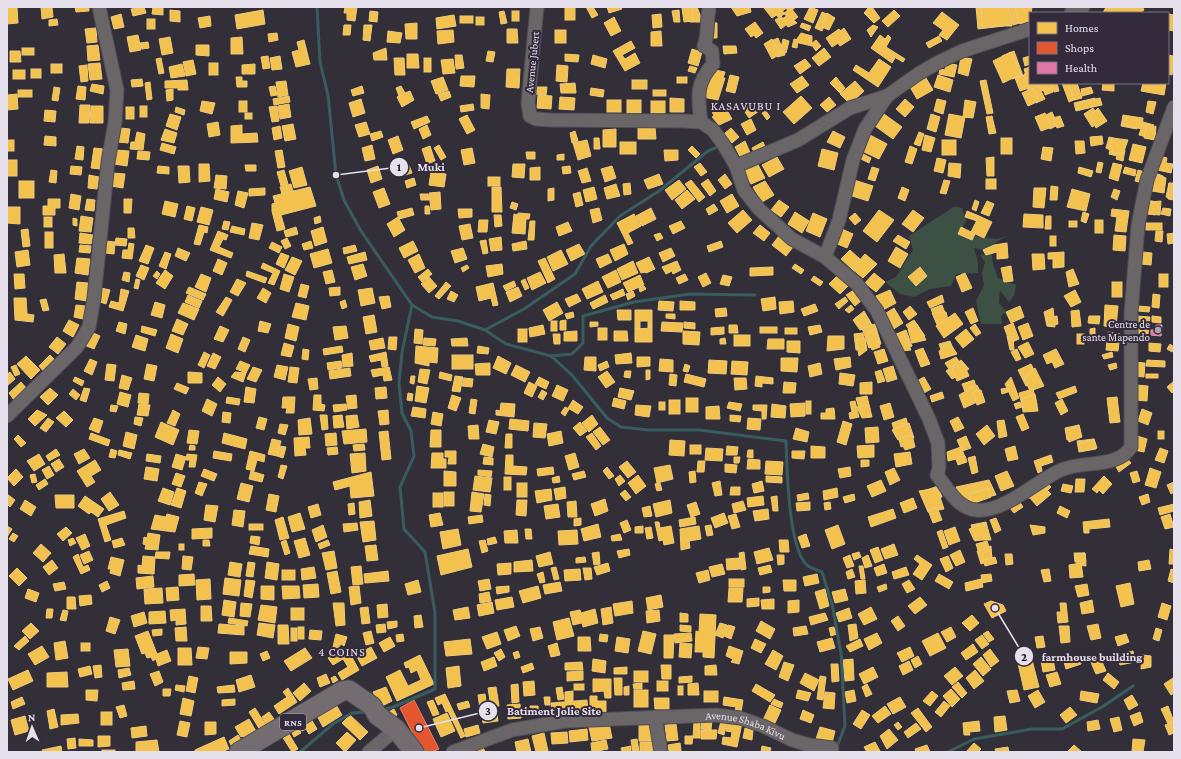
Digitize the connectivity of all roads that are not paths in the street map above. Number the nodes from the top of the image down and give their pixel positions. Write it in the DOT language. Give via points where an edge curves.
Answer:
graph roads {
  1 [pos="99,7"];
  2 [pos="536,7"];
  3 [pos="1083,7"];
  4 [pos="709,10"];
  5 [pos="1073,12"];
  6 [pos="1029,29"];
  7 [pos="887,96"];
  8 [pos="1174,107"];
  9 [pos="701,122"];
  10 [pos="736,166"];
  11 [pos="825,257"];
  12 [pos="7,416"];
  13 [pos="655,717"];
  14 [pos="396,729"];
  15 [pos="832,748"];
  16 [pos="240,752"];
  17 [pos="369,752"];
  18 [pos="414,752"];
  19 [pos="453,752"];
  20 [pos="661,752"];
  1 -- 12 [label="street" via="116,90 115,122 89,326 77,347"];
  2 -- 9 [label="street, Avenue Jubert" via="536,34 528,103 530,116 550,120"];
  3 -- 5 [label="street"];
  4 -- 9 [label="street" via="706,24 708,35 704,46 712,51 713,64 703,75 698,95"];
  6 -- 7 [label="street" via="962,51 918,74"];
  7 -- 10 [label="street" via="850,108 798,140"];
  7 -- 11 [label="street" via="865,129 853,160 839,220"];
  8 -- 11 [label="street" via="1147,180 1138,225 1131,313 1131,447 1125,456 1115,461 1061,470 992,508 977,510 964,507 953,497 937,474 940,468 938,443 877,311 857,284"];
  9 -- 10 [label="street" via="713,130"];
  10 -- 11 [label="street" via="744,190 759,210 792,239"];
  13 -- 15 [label="street, Avenue Shaba Kivu" via="716,715 740,718 792,740"];
  13 -- 19 [label="street, Avenue Shaba Kivu" via="566,721 512,730"];
  13 -- 20 [label="street"];
  14 -- 16 [label="highway, RN5" via="349,690 342,691"];
  14 -- 17 [label="street"];
  14 -- 18 [label="highway, RN5"];
}
